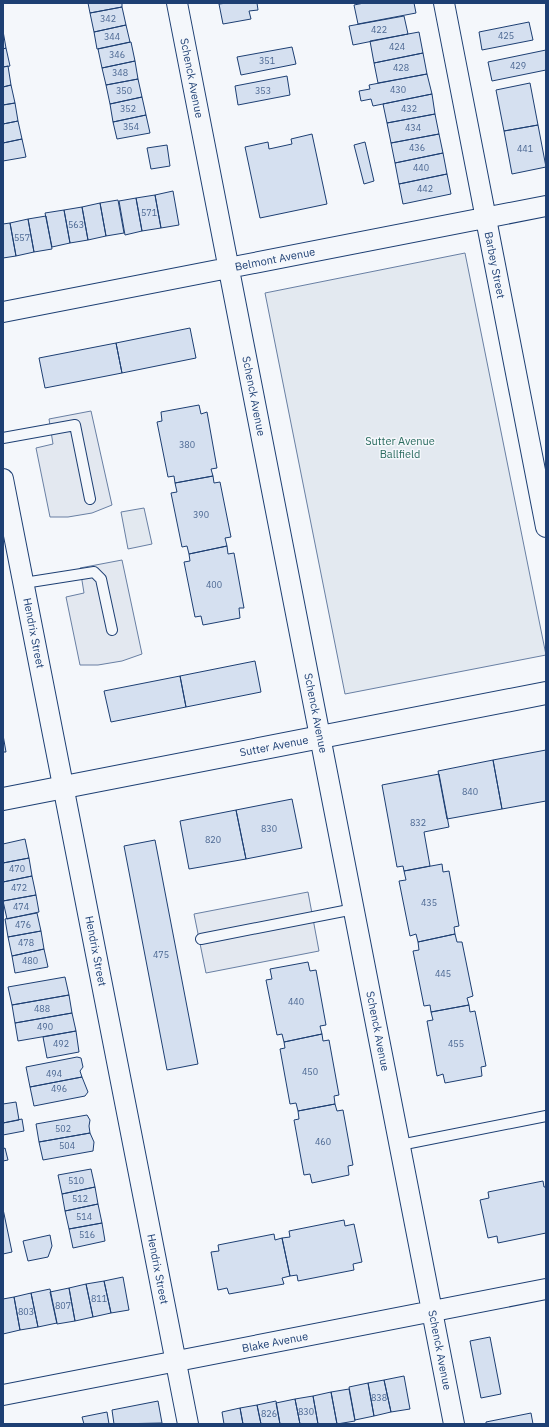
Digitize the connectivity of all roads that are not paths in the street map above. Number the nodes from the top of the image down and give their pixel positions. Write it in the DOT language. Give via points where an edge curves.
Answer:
graph roads {
  1 [pos="177,3"];
  2 [pos="444,3"];
  3 [pos="546,206"];
  4 [pos="486,218"];
  5 [pos="228,268"];
  6 [pos="3,312"];
  7 [pos="3,438"];
  8 [pos="3,479"];
  9 [pos="90,500"];
  10 [pos="546,527"];
  11 [pos="24,583"];
  12 [pos="112,630"];
  13 [pos="546,693"];
  14 [pos="321,737"];
  15 [pos="64,787"];
  16 [pos="3,799"];
  17 [pos="354,909"];
  18 [pos="201,939"];
  19 [pos="546,1116"];
  20 [pos="400,1145"];
  21 [pos="546,1289"];
  22 [pos="432,1311"];
  23 [pos="175,1361"];
  24 [pos="3,1394"];
  25 [pos="188,1424"];
  26 [pos="454,1424"];
  1 -- 5 [label="street, Schenck Avenue"];
  2 -- 4 [label="street, Barbey Street"];
  3 -- 4 [label="street, Belmont Avenue"];
  4 -- 5 [label="street, Belmont Avenue"];
  4 -- 10 [label="street, Barbey Street"];
  5 -- 6 [label="street, Belmont Avenue"];
  5 -- 14 [label="street, Schenck Avenue"];
  7 -- 9 [label="lane" via="75,425"];
  8 -- 11 [label="street, Hendrix Street"];
  11 -- 12 [label="lane" via="94,572 101,579"];
  11 -- 15 [label="street, Hendrix Street"];
  13 -- 14 [label="street, Sutter Avenue"];
  14 -- 15 [label="street, Sutter Avenue"];
  14 -- 17 [label="street, Schenck Avenue"];
  15 -- 16 [label="street, Sutter Avenue"];
  15 -- 23 [label="street, Hendrix Street"];
  17 -- 18 [label="lane"];
  17 -- 20 [label="street, Schenck Avenue"];
  19 -- 20 [label="lane"];
  20 -- 22 [label="street, Schenck Avenue"];
  21 -- 22 [label="street, Blake Avenue"];
  22 -- 23 [label="street, Blake Avenue"];
  22 -- 26 [label="street, Schenck Avenue"];
  23 -- 24 [label="street, Blake Avenue"];
  23 -- 25 [label="street, Hendrix Street"];
}
